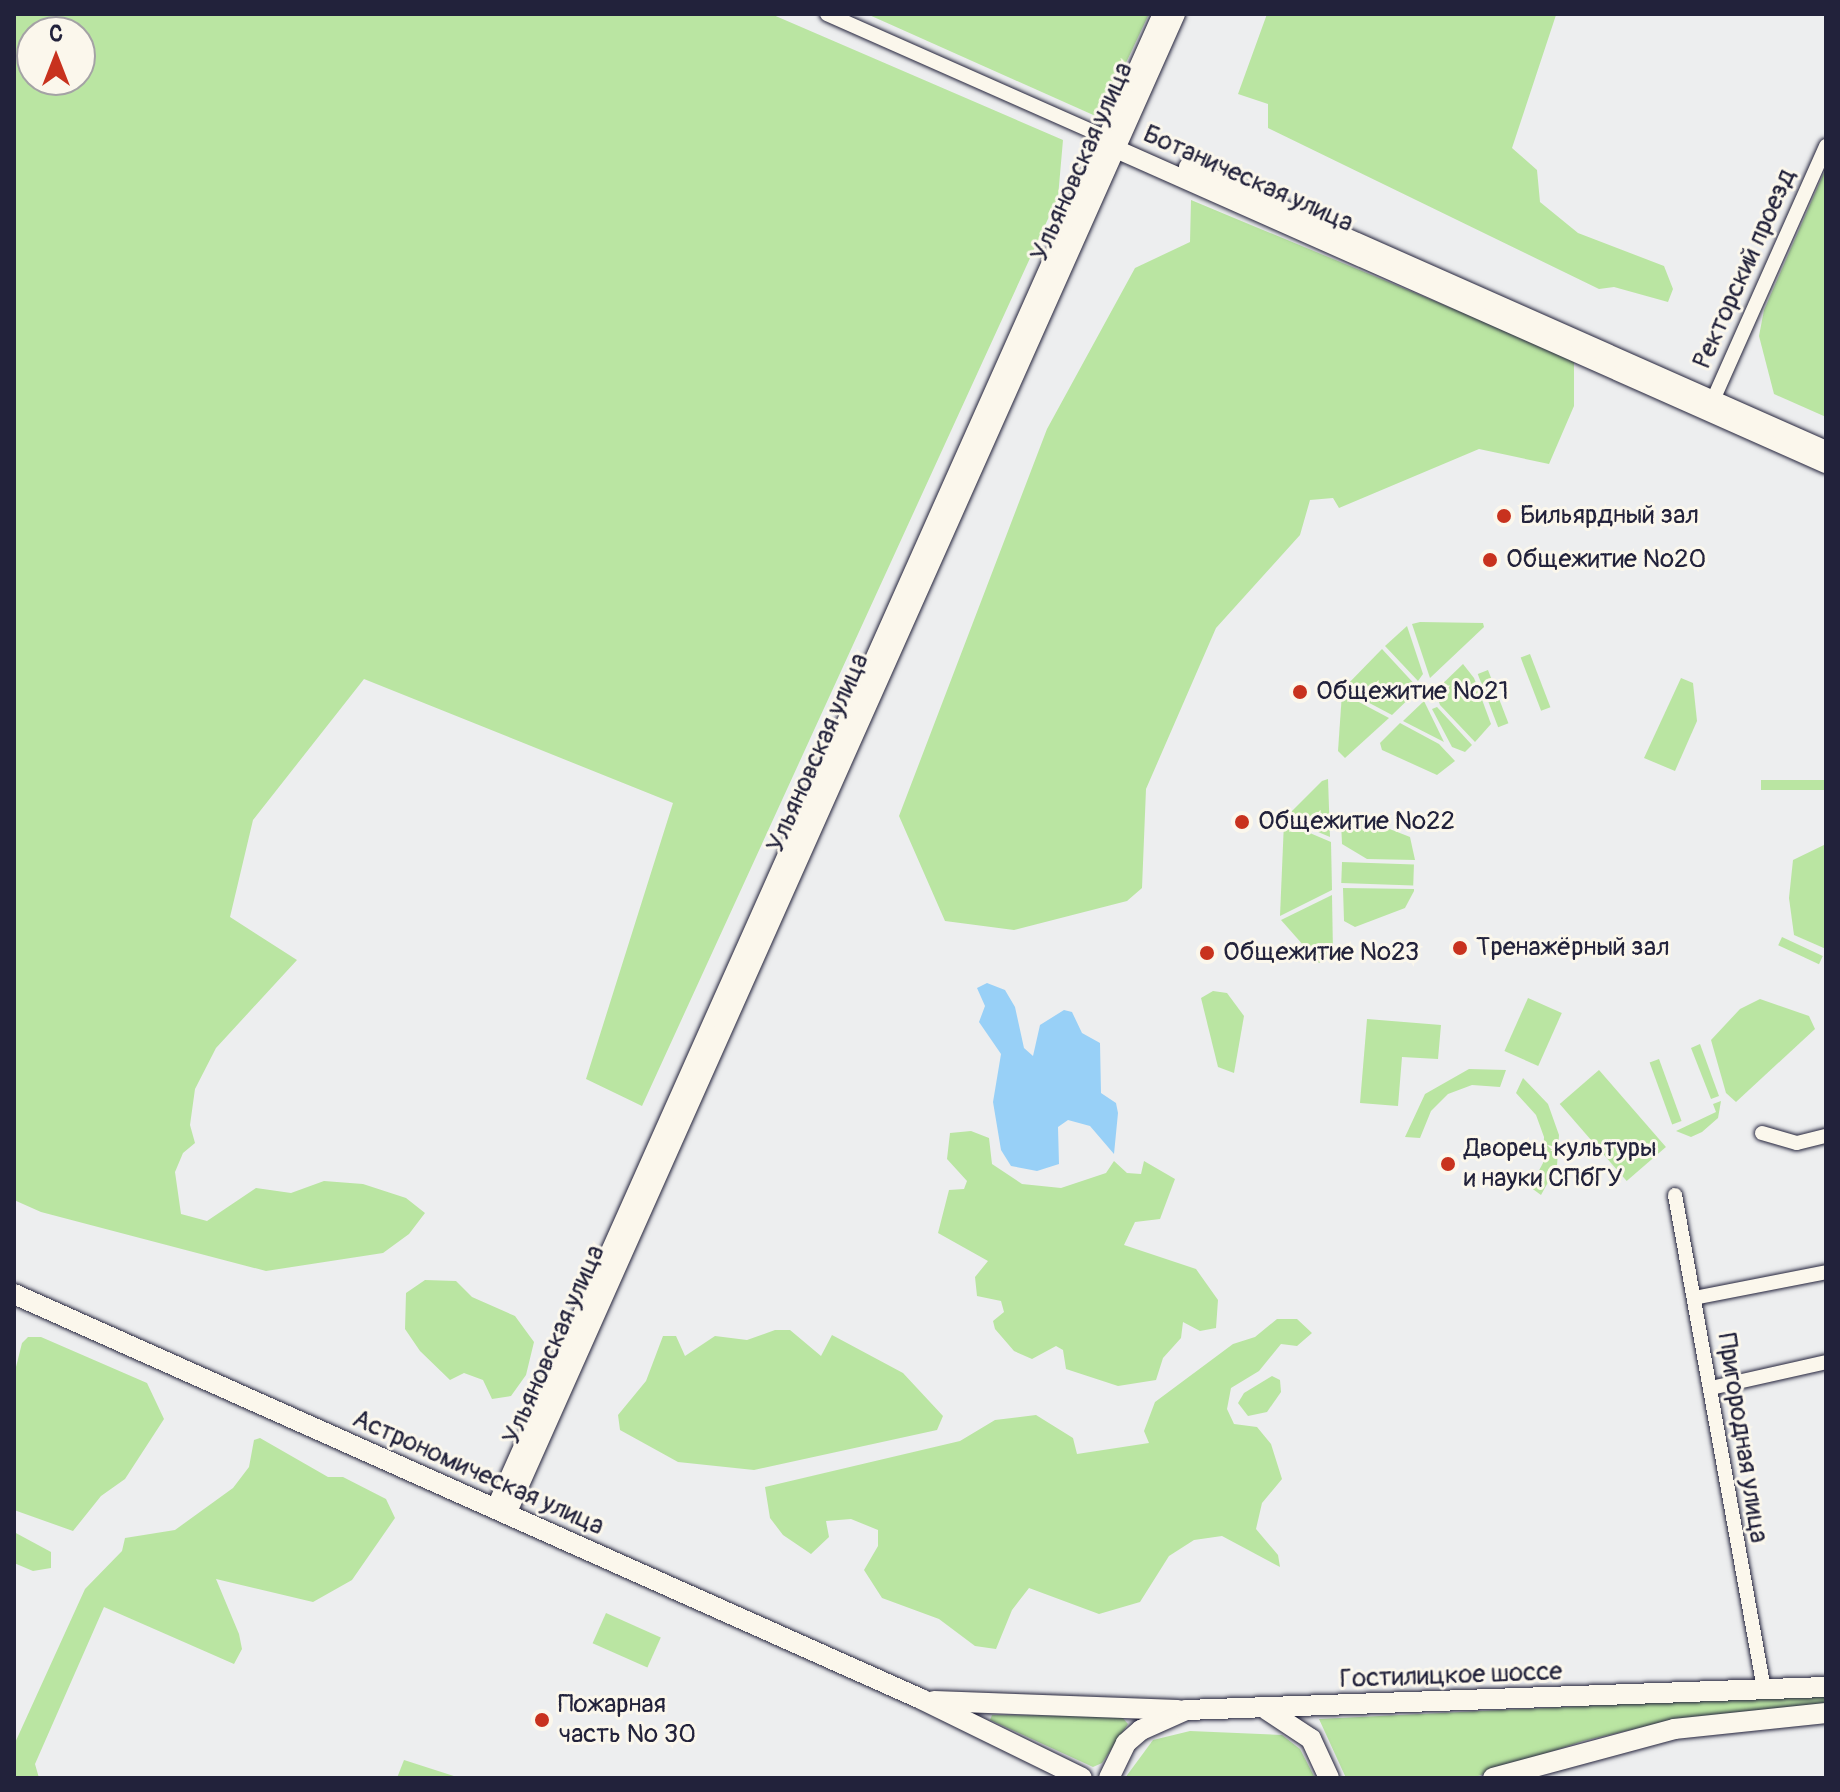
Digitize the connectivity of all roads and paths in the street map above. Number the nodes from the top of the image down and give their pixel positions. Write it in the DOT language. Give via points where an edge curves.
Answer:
graph roads {
  1 [pos="827,14"];
  2 [pos="1162,14"];
  3 [pos="1176,14"];
  4 [pos="1115,141"];
  5 [pos="1826,146"];
  6 [pos="1711,406"];
  7 [pos="1826,450"];
  8 [pos="1826,464"];
  9 [pos="1762,1133"];
  10 [pos="1826,1136"];
  11 [pos="1675,1195"];
  12 [pos="1826,1272"];
  13 [pos="14,1294"];
  14 [pos="1694,1298"];
  15 [pos="1826,1362"];
  16 [pos="1711,1388"];
  17 [pos="501,1512"];
  18 [pos="1826,1687"];
  19 [pos="1764,1689"];
  20 [pos="921,1699"];
  21 [pos="1186,1710"];
  22 [pos="1267,1710"];
  23 [pos="1826,1713"];
  24 [pos="1082,1778"];
  25 [pos="1109,1778"];
  26 [pos="1329,1778"];
  27 [pos="1493,1778"];
  1 -- 4 [label="street"];
  2 -- 4 [label="street, Ульяновская улица"];
  3 -- 4 [label="street, Ульяновская улица"];
  4 -- 6 [label="street, Ботаническая улица"];
  4 -- 17 [label="street, Ульяновская улица"];
  5 -- 6 [label="street, Ректорский проезд"];
  6 -- 7 [label="street, Ботаническая улица"];
  6 -- 8 [label="street, Ботаническая улица"];
  9 -- 10 [label="street" via="1797,1143"];
  11 -- 14 [label="street, Пригородная улица"];
  12 -- 14 [label="street"];
  13 -- 17 [label="main road, Астрономическая улица"];
  14 -- 16 [label="street, Пригородная улица"];
  15 -- 16 [label="street"];
  16 -- 19 [label="street, Пригородная улица" via="1728,1513"];
  17 -- 20 [label="main road, Астрономическая улица"];
  18 -- 19 [label="main road, Гостилицкое шоссе"];
  19 -- 22 [label="main road, Гостилицкое шоссе"];
  20 -- 21 [label="main road, Астрономическая улица"];
  20 -- 24 [label="main road, Астрономическая улица"];
  21 -- 22 [label="main road, Гостилицкое шоссе"];
  21 -- 25 [label="main road, Гостилицкое шоссе" via="1141,1730 1126,1743"];
  22 -- 26 [label="main road" via="1311,1739"];
  23 -- 27 [label="main road" via="1674,1729"];
}
